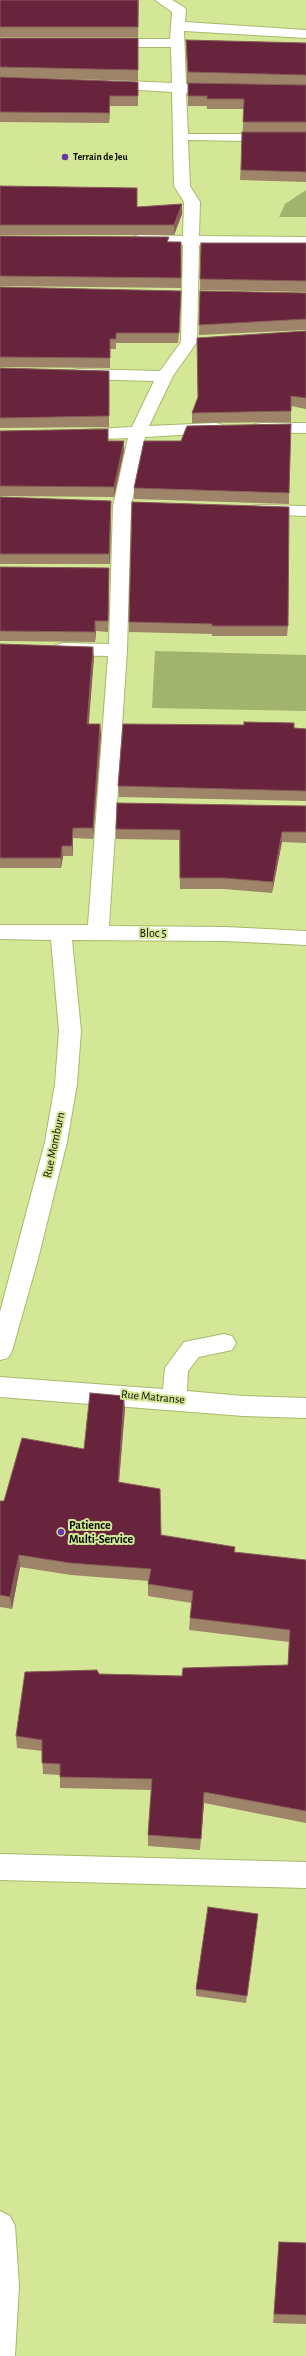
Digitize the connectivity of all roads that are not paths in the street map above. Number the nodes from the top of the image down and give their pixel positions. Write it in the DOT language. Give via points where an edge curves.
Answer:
graph roads {
  1 [pos="162,0"];
  2 [pos="178,34"];
  3 [pos="306,34"];
  4 [pos="93,42"];
  5 [pos="96,84"];
  6 [pos="179,88"];
  7 [pos="211,89"];
  8 [pos="192,137"];
  9 [pos="306,138"];
  10 [pos="128,240"];
  11 [pos="192,241"];
  12 [pos="306,242"];
  13 [pos="63,374"];
  14 [pos="165,376"];
  15 [pos="306,428"];
  16 [pos="138,432"];
  17 [pos="64,435"];
  18 [pos="245,509"];
  19 [pos="306,511"];
  20 [pos="47,648"];
  21 [pos="118,650"];
  22 [pos="0,932"];
  23 [pos="98,933"];
  24 [pos="61,934"];
  25 [pos="306,938"];
  26 [pos="224,1343"];
  27 [pos="0,1351"];
  28 [pos="0,1387"];
  29 [pos="174,1399"];
  30 [pos="306,1408"];
  31 [pos="0,1867"];
  32 [pos="306,1875"];
  33 [pos="0,2226"];
  34 [pos="0,2356"];
  1 -- 2 [label="street" via="179,10"];
  2 -- 3 [label="street"];
  2 -- 4 [label="street"];
  2 -- 6 [label="street"];
  5 -- 6 [label="street"];
  6 -- 7 [label="street"];
  6 -- 11 [label="street" via="182,186 192,202"];
  8 -- 9 [label="street"];
  10 -- 11 [label="street"];
  11 -- 12 [label="street"];
  11 -- 14 [label="street" via="191,296 196,342"];
  13 -- 14 [label="street"];
  14 -- 16 [label="street"];
  15 -- 16 [label="street"];
  16 -- 17 [label="street"];
  16 -- 21 [label="street" via="122,506 112,572"];
  18 -- 19 [label="street"];
  20 -- 21 [label="street"];
  21 -- 23 [label="street" via="115,805"];
  22 -- 24 [label="street, Bloc 5"];
  23 -- 24 [label="street, Bloc 5"];
  23 -- 25 [label="street, Bloc 5" via="226,934"];
  24 -- 27 [label="street, Rue Momburn" via="70,1031 66,1084 56,1142 29,1252"];
  26 -- 29 [label="street" via="192,1349 177,1368"];
  28 -- 29 [label="street, Rue Matranse"];
  29 -- 30 [label="street, Rue Matranse" via="243,1406"];
  31 -- 32 [label="street"];
  33 -- 34 [label="street" via="4,2286"];
}
